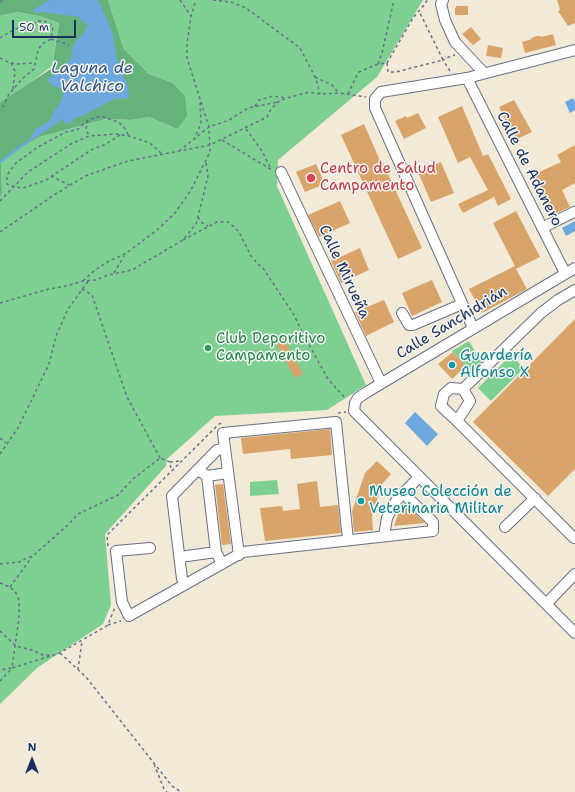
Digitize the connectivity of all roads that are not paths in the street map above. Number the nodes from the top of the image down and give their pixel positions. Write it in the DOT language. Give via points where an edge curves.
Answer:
graph roads {
  1 [pos="443,0"];
  2 [pos="575,50"];
  3 [pos="484,74"];
  4 [pos="467,78"];
  5 [pos="281,172"];
  6 [pos="574,212"];
  7 [pos="542,228"];
  8 [pos="575,268"];
  9 [pos="565,273"];
  10 [pos="575,290"];
  11 [pos="462,304"];
  12 [pos="402,313"];
  13 [pos="473,328"];
  14 [pos="381,384"];
  15 [pos="463,389"];
  16 [pos="456,421"];
  17 [pos="225,448"];
  18 [pos="198,470"];
  19 [pos="228,473"];
  20 [pos="207,476"];
  21 [pos="420,477"];
  22 [pos="403,493"];
  23 [pos="536,498"];
  24 [pos="505,527"];
  25 [pos="384,536"];
  26 [pos="575,538"];
  27 [pos="348,540"];
  28 [pos="150,548"];
  29 [pos="216,552"];
  30 [pos="239,555"];
  31 [pos="180,557"];
  32 [pos="222,564"];
  33 [pos="575,574"];
  34 [pos="186,584"];
  35 [pos="546,604"];
  36 [pos="575,633"];
  1 -- 3 [label="street" via="445,20 455,42"];
  2 -- 3 [label="street"];
  3 -- 4 [label="street"];
  4 -- 7 [label="street, Calle de Adanero"];
  4 -- 11 [label="street" via="381,92 375,103"];
  5 -- 14 [label="street, Calle Mirueña"];
  6 -- 7 [label="street"];
  7 -- 9 [label="street, Calle de Adanero"];
  8 -- 9 [label="street, Calle Sanchidrián"];
  9 -- 13 [label="street, Calle Sanchidrián"];
  10 -- 15 [label="street" via="541,313"];
  11 -- 12 [label="street" via="413,325 409,325"];
  11 -- 13 [label="street"];
  13 -- 14 [label="street, Calle Sanchidrián"];
  14 -- 21 [label="street, Calle Sanchidrián" via="358,398 354,411"];
  15 -- 16 [label="street" via="470,401"];
  15 -- 16 [label="street" via="451,388 444,394 441,406"];
  16 -- 23 [label="street"];
  17 -- 18 [label="street" via="217,450"];
  17 -- 19 [label="street"];
  17 -- 27 [label="street" via="223,433 336,422"];
  18 -- 20 [label="street"];
  18 -- 31 [label="street" via="172,496"];
  19 -- 20 [label="street"];
  19 -- 30 [label="street"];
  20 -- 29 [label="street"];
  21 -- 22 [label="street"];
  21 -- 35 [label="street"];
  22 -- 25 [label="street" via="387,518"];
  22 -- 25 [label="street" via="433,522 433,531"];
  23 -- 24 [label="street"];
  23 -- 26 [label="street"];
  25 -- 27 [label="street"];
  27 -- 30 [label="street" via="243,552"];
  28 -- 34 [label="street" via="116,551 122,602 129,616"];
  29 -- 31 [label="street"];
  29 -- 32 [label="street"];
  30 -- 32 [label="street"];
  31 -- 34 [label="street" via="182,579"];
  32 -- 34 [label="street"];
  33 -- 35 [label="street"];
  35 -- 36 [label="street"];
}
